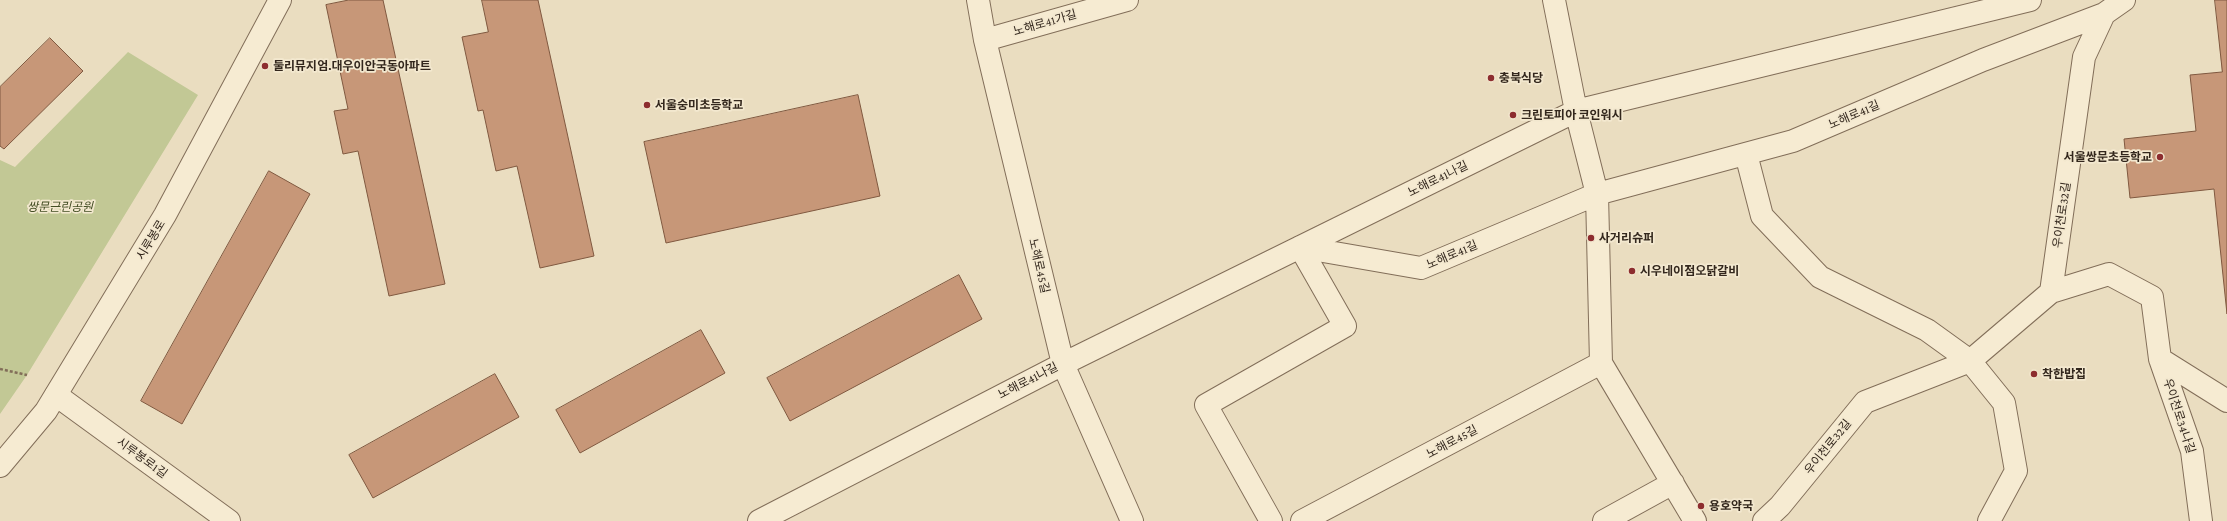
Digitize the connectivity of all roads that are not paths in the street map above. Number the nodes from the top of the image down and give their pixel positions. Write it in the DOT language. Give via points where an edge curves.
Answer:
graph roads {
  1 [pos="280,0"];
  2 [pos="978,0"];
  3 [pos="1127,0"];
  4 [pos="1554,0"];
  5 [pos="2030,0"];
  6 [pos="2124,0"];
  7 [pos="1997,4"];
  8 [pos="2104,14"];
  9 [pos="986,40"];
  10 [pos="1576,112"];
  11 [pos="1746,154"];
  12 [pos="1597,194"];
  13 [pos="1300,247"];
  14 [pos="2051,292"];
  15 [pos="2160,359"];
  16 [pos="1970,361"];
  17 [pos="1602,363"];
  18 [pos="1063,364"];
  19 [pos="56,395"];
  20 [pos="2227,401"];
  21 [pos="0,466"];
  22 [pos="1673,483"];
  23 [pos="229,521"];
  24 [pos="759,521"];
  25 [pos="1132,521"];
  26 [pos="1271,521"];
  27 [pos="1302,521"];
  28 [pos="1604,521"];
  29 [pos="1696,521"];
  30 [pos="1764,521"];
  31 [pos="1991,521"];
  32 [pos="2201,521"];
  1 -- 19 [label="street, 시루봉로" via="165,216"];
  2 -- 9 [label="street, 노해로45길"];
  3 -- 9 [label="street, 노해로41가길"];
  4 -- 10 [label="street"];
  5 -- 7 [label="street"];
  6 -- 8 [label="street"];
  7 -- 10 [label="street"];
  8 -- 11 [label="street, 노해로41길" via="1983,60 1793,141"];
  8 -- 14 [label="street, 우이천로32길" via="2084,57"];
  9 -- 18 [label="street, 노해로45길"];
  10 -- 12 [label="street"];
  10 -- 13 [label="street, 노해로41나길"];
  11 -- 12 [label="street, 노해로41길"];
  11 -- 16 [label="street" via="1762,216 1820,277 1928,330"];
  12 -- 13 [label="street, 노해로41길" via="1421,268"];
  12 -- 17 [label="street"];
  13 -- 18 [label="street, 노해로41나길"];
  13 -- 26 [label="street" via="1344,326 1206,405"];
  14 -- 15 [label="street, 우이천로34나길" via="2109,274 2152,297"];
  14 -- 16 [label="street, 우이천로32길"];
  15 -- 20 [label="street"];
  15 -- 32 [label="street, 우이천로34나길" via="2192,451"];
  16 -- 30 [label="street, 우이천로32길" via="1865,402 1780,506"];
  16 -- 31 [label="street" via="2004,403 2016,471"];
  17 -- 22 [label="street"];
  17 -- 27 [label="street, 노해로45길"];
  18 -- 24 [label="street, 노해로41나길"];
  18 -- 25 [label="street, 노해로45길"];
  19 -- 21 [label="street, 시루봉로" via="46,411"];
  19 -- 23 [label="street, 시루봉로1길"];
  22 -- 28 [label="street"];
  22 -- 29 [label="street"];
}
